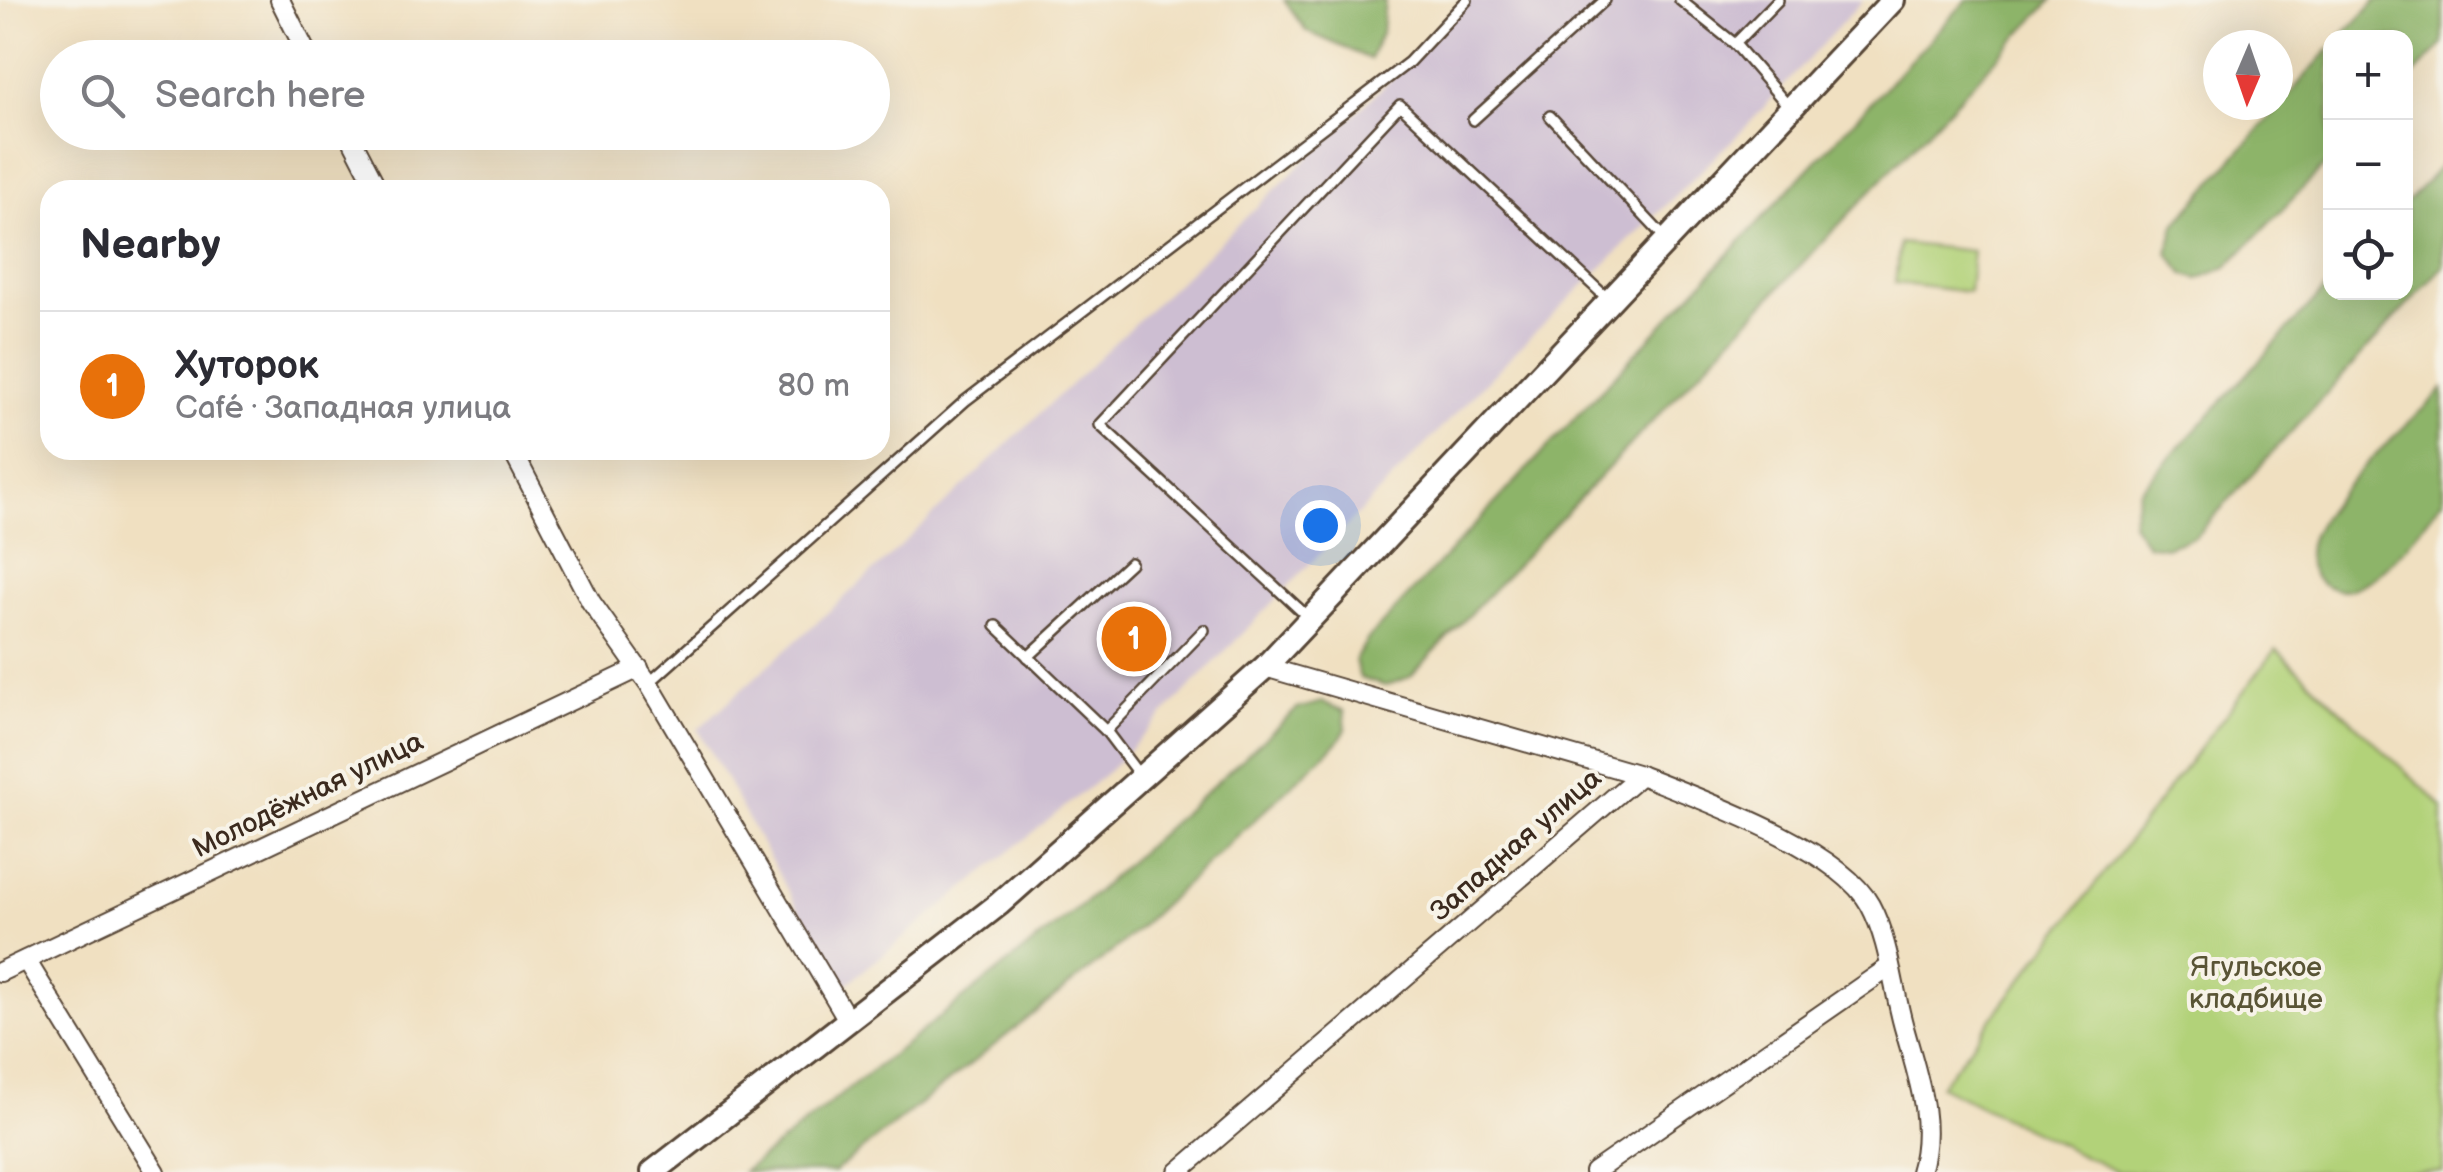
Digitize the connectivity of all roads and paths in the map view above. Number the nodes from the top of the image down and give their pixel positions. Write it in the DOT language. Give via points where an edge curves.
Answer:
graph roads {
  1 [pos="280,0"];
  2 [pos="1468,0"];
  3 [pos="1605,0"];
  4 [pos="1680,0"];
  5 [pos="1778,0"];
  6 [pos="1893,0"];
  7 [pos="301,40"];
  8 [pos="1736,44"];
  9 [pos="1791,110"];
  10 [pos="1550,116"];
  11 [pos="1473,120"];
  12 [pos="357,150"];
  13 [pos="373,180"];
  14 [pos="1668,240"];
  15 [pos="1611,302"];
  16 [pos="517,460"];
  17 [pos="1130,563"];
  18 [pos="1310,620"];
  19 [pos="996,626"];
  20 [pos="1204,630"];
  21 [pos="1028,657"];
  22 [pos="1266,667"];
  23 [pos="644,676"];
  24 [pos="1106,731"];
  25 [pos="1640,775"];
  26 [pos="1142,778"];
  27 [pos="26,960"];
  28 [pos="1888,968"];
  29 [pos="0,972"];
  30 [pos="848,1020"];
  31 [pos="156,1172"];
  32 [pos="654,1172"];
  33 [pos="1178,1172"];
  34 [pos="1594,1172"];
  35 [pos="1920,1172"];
  1 -- 7 [label="street"];
  2 -- 23 [label="lane" via="1409,62 965,401"];
  3 -- 11 [label="lane"];
  4 -- 8 [label="lane"];
  5 -- 8 [label="lane"];
  6 -- 9 [label="street"];
  8 -- 9 [label="lane"];
  9 -- 14 [label="street"];
  10 -- 14 [label="lane"];
  12 -- 13 [label="street"];
  14 -- 15 [label="street"];
  15 -- 18 [label="street"];
  15 -- 18 [label="lane" via="1400,105 1386,119 1100,426"];
  16 -- 23 [label="street" via="591,602"];
  17 -- 21 [label="lane"];
  18 -- 22 [label="street"];
  19 -- 21 [label="lane"];
  20 -- 24 [label="lane"];
  21 -- 24 [label="lane"];
  22 -- 25 [label="street, Западная улица"];
  22 -- 26 [label="street"];
  23 -- 27 [label="street, Молодёжная улица"];
  23 -- 30 [label="street"];
  24 -- 26 [label="lane"];
  25 -- 28 [label="street" via="1749,820 1848,879 1872,907"];
  25 -- 33 [label="street, Западная улица"];
  26 -- 30 [label="street" via="999,904"];
  27 -- 29 [label="street, Молодёжная улица"];
  27 -- 31 [label="street"];
  28 -- 34 [label="street"];
  28 -- 35 [label="street" via="1924,1098 1928,1137"];
  30 -- 32 [label="street"];
}
